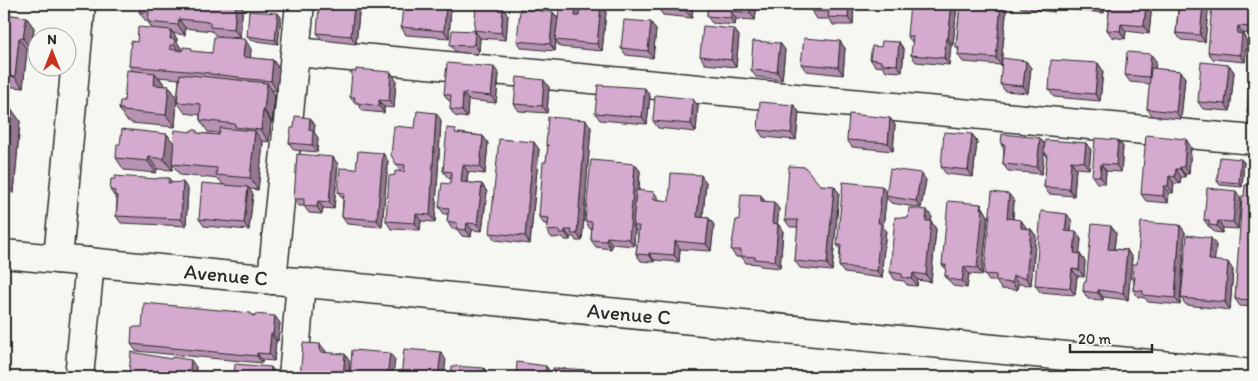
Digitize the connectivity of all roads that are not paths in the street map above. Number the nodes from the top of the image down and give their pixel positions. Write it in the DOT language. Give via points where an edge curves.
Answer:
graph roads {
  1 [pos="300,4"];
  2 [pos="80,15"];
  3 [pos="4,18"];
  4 [pos="296,52"];
  5 [pos="1254,140"];
  6 [pos="4,254"];
  7 [pos="58,260"];
  8 [pos="90,262"];
  9 [pos="272,280"];
  10 [pos="301,282"];
  11 [pos="1254,374"];
  12 [pos="79,377"];
  13 [pos="293,377"];
  1 -- 4 [label="street"];
  2 -- 3 [label="street"];
  2 -- 7 [label="street"];
  4 -- 5 [label="street"];
  4 -- 9 [label="street"];
  6 -- 7 [label="street, Avenue C"];
  7 -- 8 [label="street, Avenue C"];
  8 -- 9 [label="street, Avenue C"];
  8 -- 12 [label="street"];
  9 -- 10 [label="street, Avenue C"];
  10 -- 11 [label="street, Avenue C"];
  10 -- 13 [label="street"];
}
